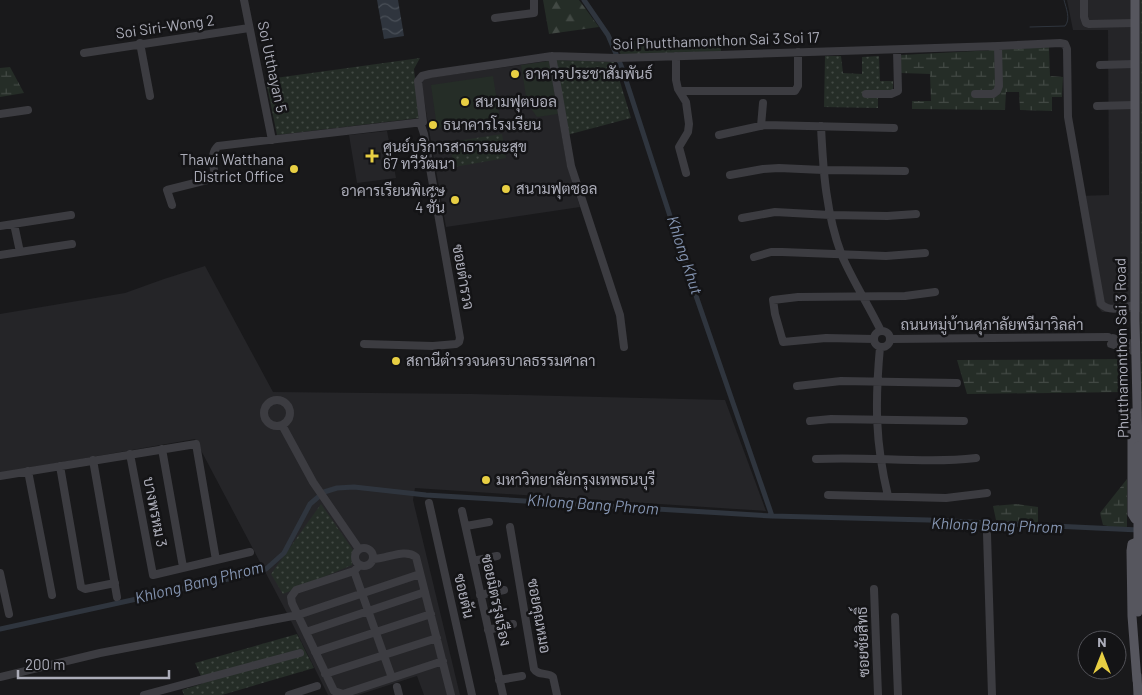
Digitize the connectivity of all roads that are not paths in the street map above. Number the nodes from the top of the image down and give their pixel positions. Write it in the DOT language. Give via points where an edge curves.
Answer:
graph roads {
  1 [pos="244,0"];
  2 [pos="534,0"];
  3 [pos="1084,0"];
  4 [pos="1135,0"];
  5 [pos="496,18"];
  6 [pos="1134,23"];
  7 [pos="249,28"];
  8 [pos="140,44"];
  9 [pos="998,46"];
  10 [pos="897,50"];
  11 [pos="798,52"];
  12 [pos="84,53"];
  13 [pos="552,56"];
  14 [pos="676,56"];
  15 [pos="1134,64"];
  16 [pos="1100,65"];
  17 [pos="680,91"];
  18 [pos="866,94"];
  19 [pos="975,94"];
  20 [pos="150,96"];
  21 [pos="763,103"];
  22 [pos="1097,106"];
  23 [pos="1134,106"];
  24 [pos="28,110"];
  25 [pos="0,114"];
  26 [pos="420,122"];
  27 [pos="761,126"];
  28 [pos="821,126"];
  29 [pos="894,128"];
  30 [pos="719,135"];
  31 [pos="272,140"];
  32 [pos="823,170"];
  33 [pos="905,171"];
  34 [pos="686,172"];
  35 [pos="730,175"];
  36 [pos="172,205"];
  37 [pos="916,214"];
  38 [pos="71,215"];
  39 [pos="830,215"];
  40 [pos="742,218"];
  41 [pos="14,224"];
  42 [pos="0,226"];
  43 [pos="72,244"];
  44 [pos="20,252"];
  45 [pos="925,253"];
  46 [pos="0,255"];
  47 [pos="842,255"];
  48 [pos="754,257"];
  49 [pos="936,292"];
  50 [pos="862,297"];
  51 [pos="1135,305"];
  52 [pos="881,331"];
  53 [pos="874,339"];
  54 [pos="890,339"];
  55 [pos="364,344"];
  56 [pos="880,347"];
  57 [pos="624,348"];
  58 [pos="1136,352"];
  59 [pos="877,381"];
  60 [pos="957,383"];
  61 [pos="797,386"];
  62 [pos="876,420"];
  63 [pos="810,422"];
  64 [pos="964,422"];
  65 [pos="282,425"];
  66 [pos="162,449"];
  67 [pos="130,454"];
  68 [pos="976,458"];
  69 [pos="816,459"];
  70 [pos="880,459"];
  71 [pos="93,460"];
  72 [pos="60,466"];
  73 [pos="28,472"];
  74 [pos="0,476"];
  75 [pos="987,493"];
  76 [pos="828,495"];
  77 [pos="888,496"];
  78 [pos="428,503"];
  79 [pos="462,511"];
  80 [pos="1142,520"];
  81 [pos="489,522"];
  82 [pos="466,526"];
  83 [pos="510,527"];
  84 [pos="987,534"];
  85 [pos="1142,540"];
  86 [pos="359,549"];
  87 [pos="250,552"];
  88 [pos="497,556"];
  89 [pos="373,559"];
  90 [pos="216,560"];
  91 [pos="473,561"];
  92 [pos="183,567"];
  93 [pos="357,568"];
  94 [pos="0,573"];
  95 [pos="420,574"];
  96 [pos="115,583"];
  97 [pos="874,589"];
  98 [pos="504,590"];
  99 [pos="425,592"];
  100 [pos="362,593"];
  101 [pos="52,595"];
  102 [pos="480,595"];
  103 [pos="118,596"];
  104 [pos="368,612"];
  105 [pos="9,614"];
  106 [pos="431,614"];
  107 [pos="298,615"];
  108 [pos="895,617"];
  109 [pos="513,624"];
  110 [pos="488,630"];
  111 [pos="306,632"];
  112 [pos="375,632"];
  113 [pos="437,638"];
  114 [pos="300,652"];
  115 [pos="315,652"];
  116 [pos="384,655"];
  117 [pos="443,661"];
  118 [pos="326,674"];
  119 [pos="522,676"];
  120 [pos="0,677"];
  121 [pos="392,678"];
  122 [pos="500,680"];
  123 [pos="1137,681"];
  124 [pos="317,686"];
  125 [pos="144,695"];
  126 [pos="289,695"];
  127 [pos="451,695"];
  128 [pos="472,695"];
  129 [pos="503,695"];
  130 [pos="557,695"];
  131 [pos="878,695"];
  132 [pos="898,695"];
  133 [pos="992,695"];
  134 [pos="1138,695"];
  1 -- 7 [label="street, Soi Utthayan 5"];
  2 -- 5 [label="street" via="534,13"];
  3 -- 6 [label="street" via="1086,23"];
  4 -- 6 [label="main road, Phutthamonthon Sai 3 Road"];
  6 -- 15 [label="main road, Phutthamonthon Sai 3 Road"];
  7 -- 8 [label="street, Soi Siri-Wong 2"];
  7 -- 31 [label="street, Soi Utthayan 5"];
  8 -- 12 [label="street, Soi Siri-Wong 2"];
  8 -- 20 [label="street"];
  9 -- 10 [label="street, Soi Phutthamonthon Sai 3 Soi 17"];
  9 -- 19 [label="street" via="998,91"];
  9 -- 51 [label="street, Soi Phutthamonthon Sai 3 Soi 17" via="1065,44 1068,117 1101,304 1110,310"];
  10 -- 11 [label="street, Soi Phutthamonthon Sai 3 Soi 17"];
  10 -- 18 [label="street" via="898,91"];
  11 -- 14 [label="street, Soi Phutthamonthon Sai 3 Soi 17"];
  11 -- 17 [label="street" via="798,86 795,91"];
  13 -- 14 [label="street, Soi Phutthamonthon Sai 3 Soi 17"];
  13 -- 26 [label="street, Soi Phutthamonthon Sai 3 Soi 17" via="422,76 418,84 423,122"];
  13 -- 57 [label="street" via="571,166 620,315"];
  14 -- 17 [label="street" via="676,80"];
  15 -- 16 [label="street"];
  15 -- 23 [label="main road, Phutthamonthon Sai 3 Road"];
  17 -- 34 [label="street" via="686,102 689,124 679,147"];
  21 -- 27 [label="street"];
  22 -- 23 [label="street"];
  23 -- 51 [label="main road, Phutthamonthon Sai 3 Road"];
  24 -- 25 [label="street"];
  26 -- 31 [label="street"];
  26 -- 55 [label="street, ซอยตำรวจ" via="459,342 433,346"];
  27 -- 28 [label="street"];
  27 -- 30 [label="street"];
  28 -- 29 [label="street"];
  28 -- 32 [label="street, ถนนหมู่บ้านศุภาลัยพรีมาวิลล่า"];
  31 -- 36 [label="street" via="218,146 212,156 214,176 167,190"];
  32 -- 33 [label="street"];
  32 -- 35 [label="street" via="763,169"];
  32 -- 39 [label="street, ถนนหมู่บ้านศุภาลัยพรีมาวิลล่า"];
  37 -- 39 [label="street"];
  38 -- 41 [label="street"];
  39 -- 40 [label="street" via="775,212"];
  39 -- 47 [label="street, ถนนหมู่บ้านศุภาลัยพรีมาวิลล่า"];
  41 -- 42 [label="street"];
  41 -- 44 [label="street"];
  43 -- 44 [label="street"];
  44 -- 46 [label="street"];
  45 -- 47 [label="street"];
  47 -- 48 [label="street" via="771,252"];
  47 -- 50 [label="street, ถนนหมู่บ้านศุภาลัยพรีมาวิลล่า"];
  49 -- 50 [label="street"];
  50 -- 52 [label="street, ถนนหมู่บ้านศุภาลัยพรีมาวิลล่า"];
  50 -- 53 [label="street" via="798,297 773,299 772,303 782,342 826,338"];
  51 -- 58 [label="main road, Phutthamonthon Sai 3 Road"];
  52 -- 53 [label="street"];
  52 -- 54 [label="street" via="888,333"];
  53 -- 56 [label="street"];
  54 -- 56 [label="street" via="887,346"];
  54 -- 58 [label="street, ถนนหมู่บ้านศุภาลัยพรีมาวิลล่า" via="1095,338"];
  56 -- 59 [label="street"];
  58 -- 80 [label="main road" via="1132,408 1132,514 1135,519"];
  58 -- 123 [label="main road, Phutthamonthon Sai 3 Road, bridge"];
  59 -- 60 [label="street"];
  59 -- 61 [label="street"];
  59 -- 62 [label="street"];
  62 -- 63 [label="street"];
  62 -- 64 [label="street"];
  62 -- 70 [label="street"];
  65 -- 86 [label="street" via="313,482"];
  66 -- 67 [label="street"];
  66 -- 90 [label="street" via="193,444 197,447"];
  66 -- 92 [label="street"];
  67 -- 71 [label="street"];
  67 -- 92 [label="street, บางพรหม 3" via="153,575"];
  68 -- 70 [label="street"];
  69 -- 70 [label="street"];
  70 -- 77 [label="street"];
  71 -- 72 [label="street"];
  71 -- 96 [label="street"];
  72 -- 73 [label="street"];
  72 -- 96 [label="street" via="81,587"];
  73 -- 74 [label="street"];
  73 -- 101 [label="street"];
  75 -- 77 [label="street" via="946,498"];
  76 -- 77 [label="street"];
  78 -- 128 [label="street, ซอยตัน"];
  79 -- 82 [label="street, ซอยมิตรรุ่งเรือง"];
  81 -- 82 [label="street"];
  82 -- 91 [label="street, ซอยมิตรรุ่งเรือง"];
  83 -- 130 [label="street, ซอยคุณหมอ" via="534,669 554,676"];
  84 -- 133 [label="street"];
  85 -- 123 [label="main road" via="1132,544 1131,551"];
  86 -- 89 [label="street" via="370,550"];
  86 -- 93 [label="street" via="355,558"];
  87 -- 90 [label="street"];
  88 -- 91 [label="street"];
  89 -- 93 [label="street" via="369,565"];
  89 -- 95 [label="street" via="410,553 416,557"];
  90 -- 92 [label="street"];
  91 -- 102 [label="street, ซอยมิตรรุ่งเรือง"];
  93 -- 100 [label="street"];
  93 -- 107 [label="street" via="295,591 291,601"];
  94 -- 105 [label="street"];
  95 -- 99 [label="street"];
  95 -- 100 [label="street"];
  96 -- 103 [label="street"];
  97 -- 131 [label="street, ซอยชัยสิทธิ์"];
  98 -- 102 [label="street"];
  99 -- 104 [label="street"];
  99 -- 106 [label="street"];
  100 -- 104 [label="street"];
  100 -- 107 [label="street"];
  102 -- 110 [label="street, ซอยมิตรรุ่งเรือง"];
  104 -- 111 [label="street"];
  104 -- 112 [label="street"];
  106 -- 112 [label="street"];
  106 -- 113 [label="street"];
  107 -- 111 [label="street"];
  107 -- 120 [label="street" via="100,652"];
  108 -- 132 [label="street"];
  109 -- 110 [label="street"];
  110 -- 122 [label="street, ซอยมิตรรุ่งเรือง"];
  111 -- 115 [label="street"];
  112 -- 115 [label="street"];
  112 -- 116 [label="street"];
  113 -- 116 [label="street"];
  113 -- 117 [label="street"];
  114 -- 125 [label="street"];
  115 -- 118 [label="street"];
  116 -- 118 [label="street"];
  116 -- 121 [label="street"];
  117 -- 121 [label="street"];
  117 -- 127 [label="street"];
  118 -- 121 [label="street" via="334,691 342,694"];
  119 -- 122 [label="street"];
  122 -- 129 [label="street, ซอยมิตรรุ่งเรือง"];
  123 -- 134 [label="main road, Phutthamonthon Sai 3 Road"];
  124 -- 126 [label="street"];
}
